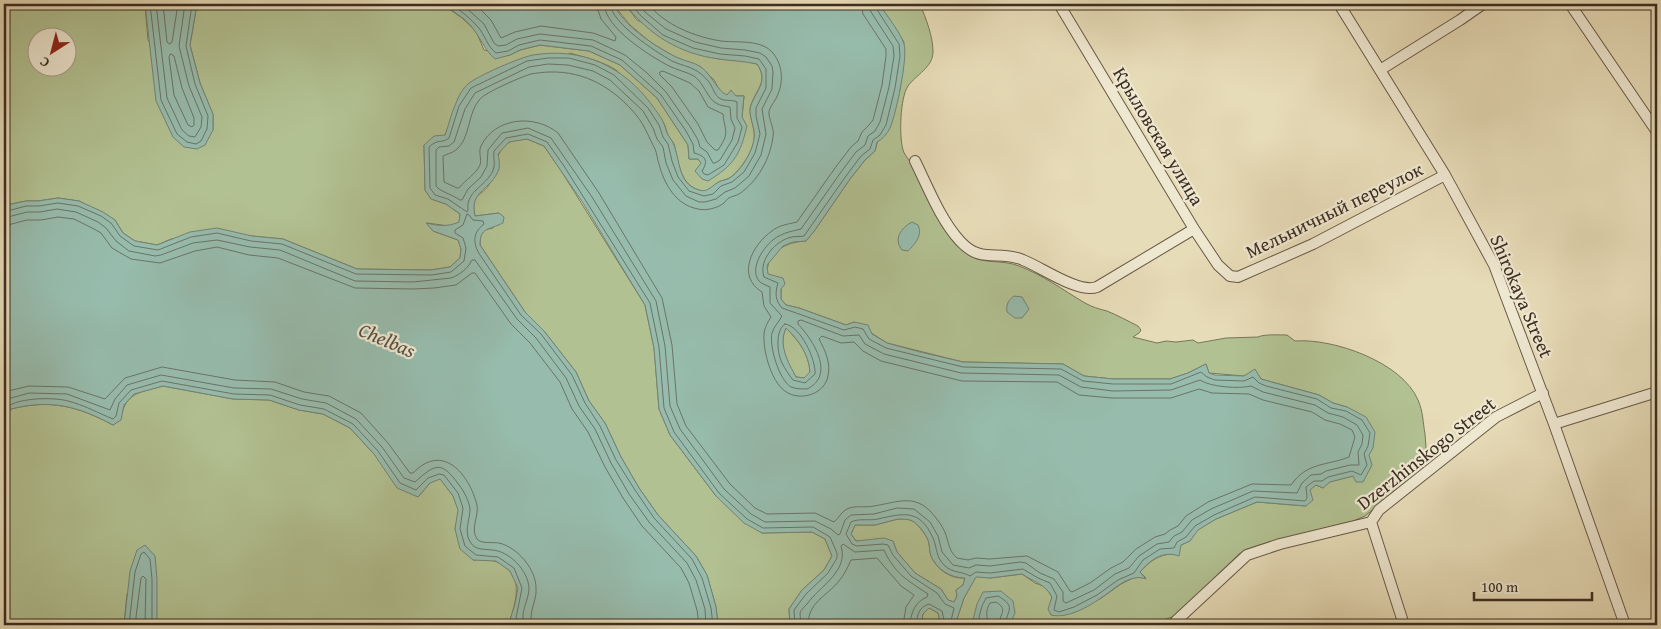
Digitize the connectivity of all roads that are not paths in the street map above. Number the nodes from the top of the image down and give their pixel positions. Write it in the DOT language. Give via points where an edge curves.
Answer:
graph roads {
  1 [pos="1339,4"];
  2 [pos="1484,4"];
  3 [pos="1570,4"];
  4 [pos="1064,5"];
  5 [pos="1380,70"];
  6 [pos="1657,132"];
  7 [pos="915,160"];
  8 [pos="1444,175"];
  9 [pos="1194,228"];
  10 [pos="1238,277"];
  11 [pos="1657,392"];
  12 [pos="1543,393"];
  13 [pos="1554,424"];
  14 [pos="1371,522"];
  15 [pos="1177,623"];
  16 [pos="1404,625"];
  17 [pos="1625,625"];
  1 -- 5 [label="street, Shirokaya Street"];
  2 -- 5 [label="street"];
  3 -- 6 [label="street"];
  4 -- 9 [label="street, Крыловская улица"];
  5 -- 8 [label="street, Shirokaya Street"];
  7 -- 9 [label="street" via="946,222 973,252 1022,259 1088,289 1097,287"];
  8 -- 10 [label="street, Мельничный переулок" via="1313,244"];
  8 -- 12 [label="street, Shirokaya Street" via="1494,265"];
  9 -- 10 [label="street, Крыловская улица" via="1218,265 1230,276"];
  11 -- 13 [label="street"];
  12 -- 13 [label="street, Shirokaya Street"];
  12 -- 14 [label="street, Dzerzhinskogo Street" via="1496,418 1379,510"];
  13 -- 17 [label="street, Shirokaya Street"];
  14 -- 15 [label="street, Dzerzhinskogo Street" via="1247,555"];
  14 -- 16 [label="street"];
}
